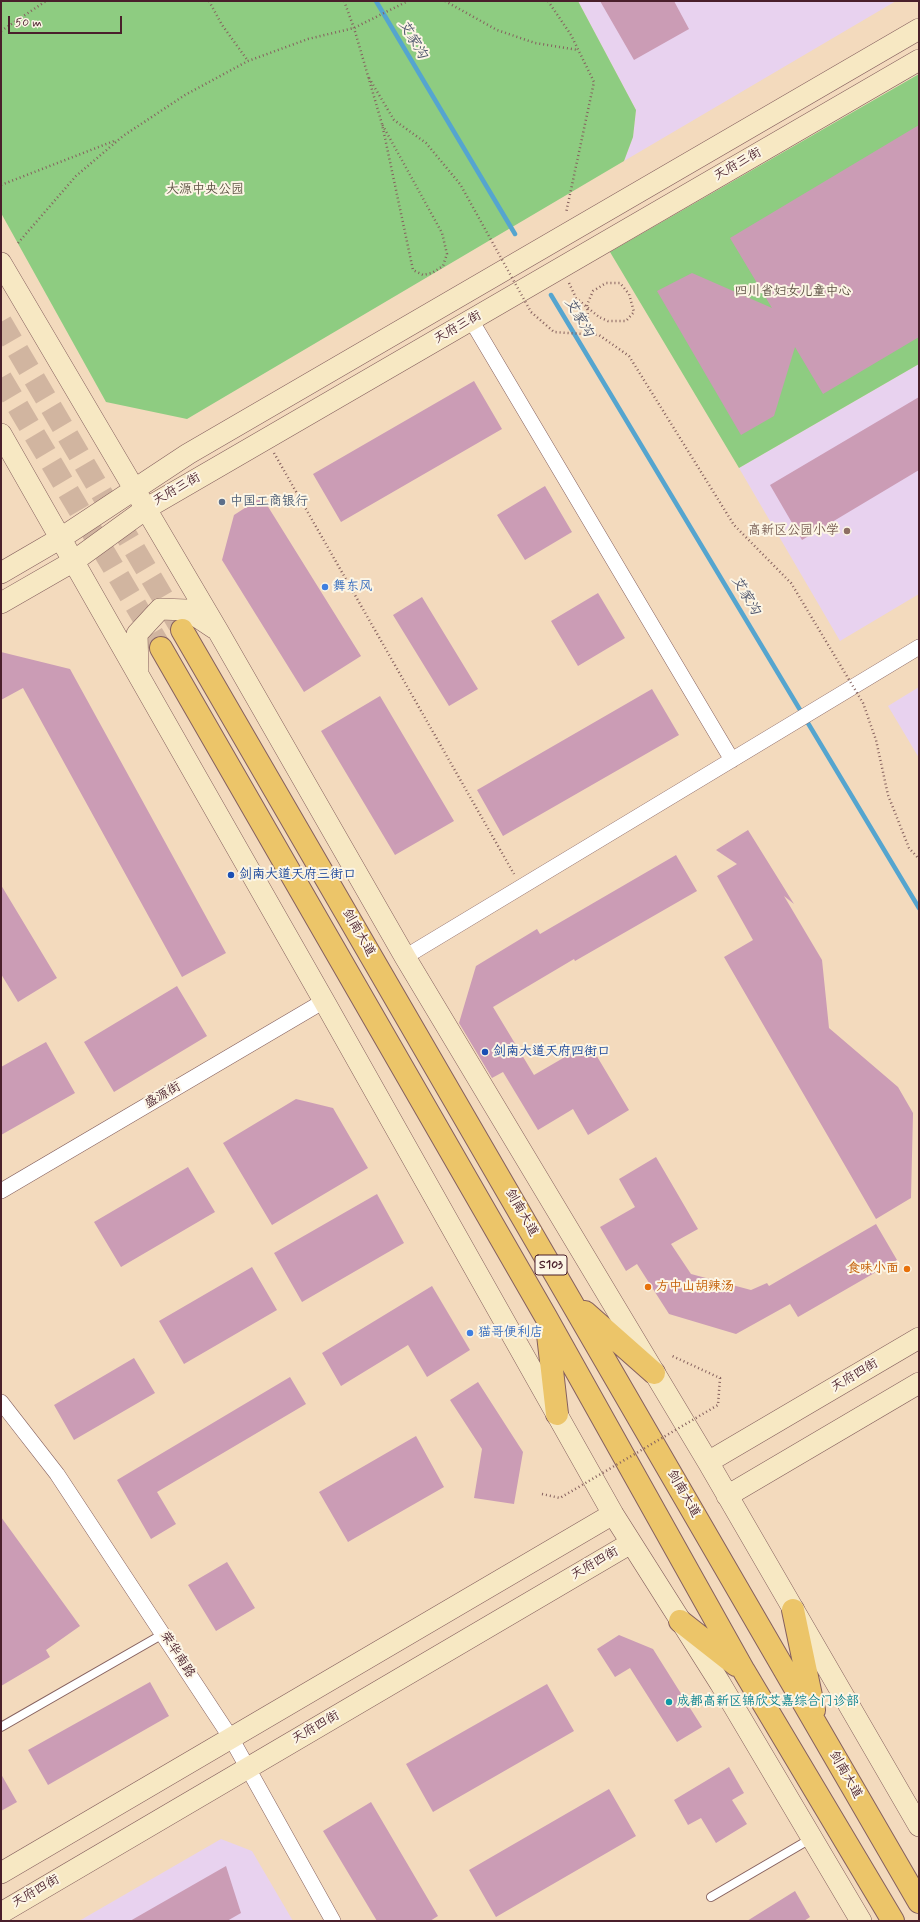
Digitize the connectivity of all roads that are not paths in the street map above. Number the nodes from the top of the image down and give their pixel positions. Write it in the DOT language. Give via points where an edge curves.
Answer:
graph roads {
  1 [pos="919,29"];
  2 [pos="919,60"];
  3 [pos="1,263"];
  4 [pos="471,320"];
  5 [pos="1,434"];
  6 [pos="133,489"];
  7 [pos="147,508"];
  8 [pos="61,538"];
  9 [pos="74,561"];
  10 [pos="1,573"];
  11 [pos="1,603"];
  12 [pos="182,630"];
  13 [pos="218,631"];
  14 [pos="919,647"];
  15 [pos="161,648"];
  16 [pos="138,673"];
  17 [pos="732,760"];
  18 [pos="404,957"];
  19 [pos="324,1002"];
  20 [pos="1,1191"];
  21 [pos="572,1300"];
  22 [pos="546,1317"];
  23 [pos="919,1338"];
  24 [pos="654,1373"];
  25 [pos="919,1383"];
  26 [pos="1,1402"];
  27 [pos="557,1414"];
  28 [pos="708,1462"];
  29 [pos="727,1496"];
  30 [pos="613,1514"];
  31 [pos="631,1543"];
  32 [pos="793,1610"];
  33 [pos="680,1621"];
  34 [pos="163,1634"];
  35 [pos="744,1671"];
  36 [pos="1,1727"];
  37 [pos="818,1728"];
  38 [pos="231,1738"];
  39 [pos="248,1768"];
  40 [pos="919,1826"];
  41 [pos="812,1838"];
  42 [pos="1,1873"];
  43 [pos="711,1897"];
  44 [pos="919,1902"];
  45 [pos="1,1913"];
  46 [pos="333,1921"];
  47 [pos="861,1921"];
  48 [pos="893,1921"];
  1 -- 6 [label="main road, 天府三街" via="188,454"];
  2 -- 4 [label="main road, 天府三街"];
  3 -- 6 [label="main road"];
  4 -- 7 [label="main road, 天府三街"];
  4 -- 17 [label="street"];
  5 -- 8 [label="main road"];
  6 -- 7 [label="main road"];
  6 -- 8 [label="main road, 天府三街"];
  7 -- 9 [label="main road, 天府三街"];
  7 -- 13 [label="main road"];
  8 -- 9 [label="main road"];
  8 -- 10 [label="main road, 天府三街"];
  9 -- 11 [label="main road, 天府三街"];
  9 -- 16 [label="main road"];
  12 -- 21 [label="highway, 剑南大道 / S103"];
  13 -- 16 [label="main road" via="187,610 160,609 137,634"];
  13 -- 18 [label="main road"];
  14 -- 17 [label="street"];
  15 -- 22 [label="highway, S103"];
  16 -- 19 [label="main road"];
  17 -- 18 [label="street"];
  18 -- 24 [label="main road"];
  19 -- 20 [label="street, 盛源街"];
  19 -- 27 [label="main road"];
  21 -- 24 [label="highway"];
  21 -- 37 [label="highway, 剑南大道 / S103"];
  22 -- 27 [label="highway"];
  22 -- 35 [label="highway, S103"];
  23 -- 28 [label="main road, 天府四街"];
  24 -- 28 [label="main road"];
  25 -- 29 [label="main road"];
  26 -- 34 [label="street, 荣华南路" via="57,1474"];
  27 -- 30 [label="main road"];
  28 -- 29 [label="main road"];
  29 -- 32 [label="main road"];
  30 -- 31 [label="main road"];
  30 -- 38 [label="main road"];
  31 -- 33 [label="main road"];
  31 -- 39 [label="main road, 天府四街"];
  32 -- 37 [label="highway"];
  32 -- 40 [label="main road"];
  33 -- 35 [label="highway"];
  33 -- 41 [label="main road"];
  34 -- 36 [label="lane"];
  34 -- 38 [label="street, 荣华南路"];
  35 -- 48 [label="highway, S103"];
  37 -- 44 [label="highway, 剑南大道 / S103"];
  38 -- 39 [label="street, 荣华南路"];
  38 -- 42 [label="main road"];
  39 -- 45 [label="main road, 天府四街"];
  39 -- 46 [label="street, 荣华南路"];
  41 -- 43 [label="lane"];
  41 -- 47 [label="main road"];
}
